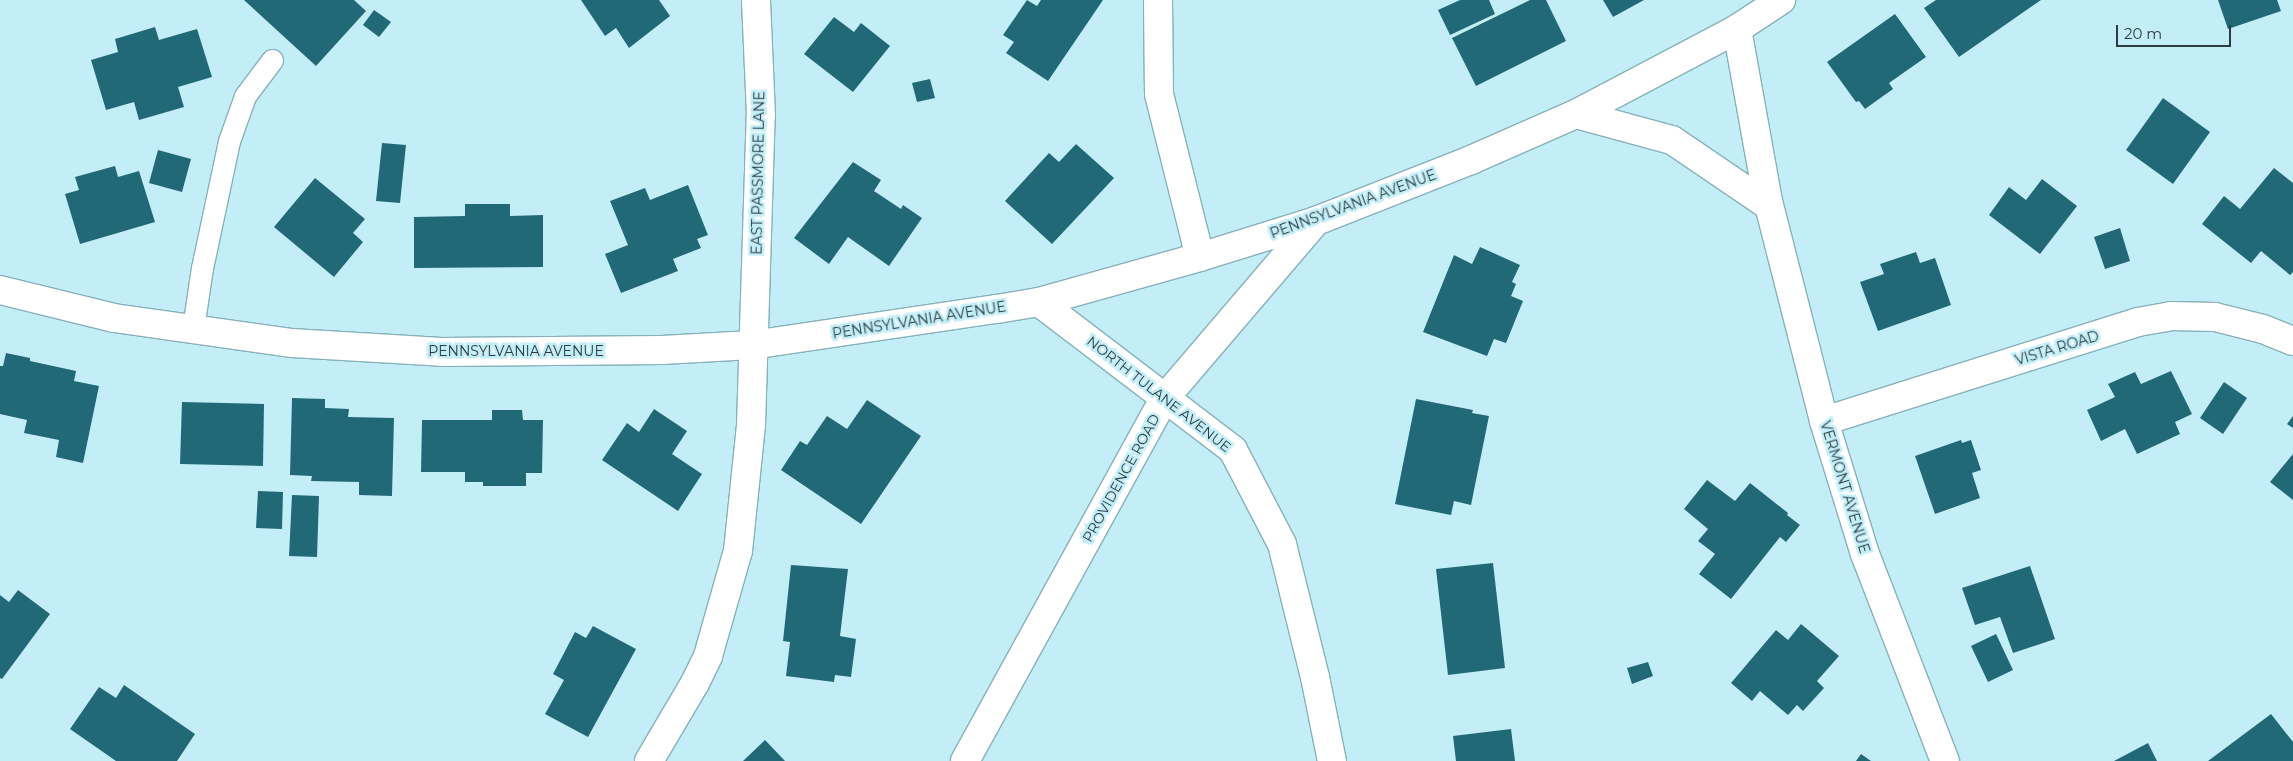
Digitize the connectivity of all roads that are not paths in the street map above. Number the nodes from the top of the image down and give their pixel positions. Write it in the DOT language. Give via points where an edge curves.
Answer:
graph roads {
  1 [pos="756,0"];
  2 [pos="1158,0"];
  3 [pos="1781,0"];
  4 [pos="1737,29"];
  5 [pos="272,60"];
  6 [pos="1576,114"];
  7 [pos="1769,206"];
  8 [pos="1316,221"];
  9 [pos="1200,257"];
  10 [pos="0,290"];
  11 [pos="1039,302"];
  12 [pos="193,328"];
  13 [pos="2293,341"];
  14 [pos="752,345"];
  15 [pos="1164,399"];
  16 [pos="1824,421"];
  17 [pos="649,761"];
  18 [pos="965,761"];
  19 [pos="1332,761"];
  20 [pos="1944,761"];
  1 -- 14 [label="street, EAST PASSMORE LANE" via="762,115"];
  2 -- 9 [label="street" via="1159,94"];
  3 -- 4 [label="street, PENNSYLVANIA AVENUE"];
  4 -- 6 [label="street, PENNSYLVANIA AVENUE"];
  4 -- 7 [label="street, VERMONT AVENUE"];
  5 -- 12 [label="lane" via="245,96 229,142 202,268"];
  6 -- 7 [label="street" via="1672,140"];
  6 -- 8 [label="street, PENNSYLVANIA AVENUE"];
  7 -- 16 [label="street, VERMONT AVENUE"];
  8 -- 9 [label="street, PENNSYLVANIA AVENUE"];
  8 -- 15 [label="street, PROVIDENCE ROAD"];
  9 -- 11 [label="street, PENNSYLVANIA AVENUE"];
  10 -- 12 [label="street, PENNSYLVANIA AVENUE" via="114,318"];
  11 -- 14 [label="street, PENNSYLVANIA AVENUE"];
  11 -- 15 [label="street, NORTH TULANE AVENUE"];
  12 -- 14 [label="street, PENNSYLVANIA AVENUE" via="292,343 442,352 662,350"];
  13 -- 16 [label="street, VISTA ROAD" via="2214,317 2171,316 2129,325"];
  14 -- 17 [label="street, EAST PASSMORE LANE" via="751,425 738,551 708,656"];
  15 -- 18 [label="street, PROVIDENCE ROAD"];
  15 -- 19 [label="street, NORTH TULANE AVENUE" via="1233,450 1282,544"];
  16 -- 20 [label="street, VERMONT AVENUE" via="1866,554"];
}
